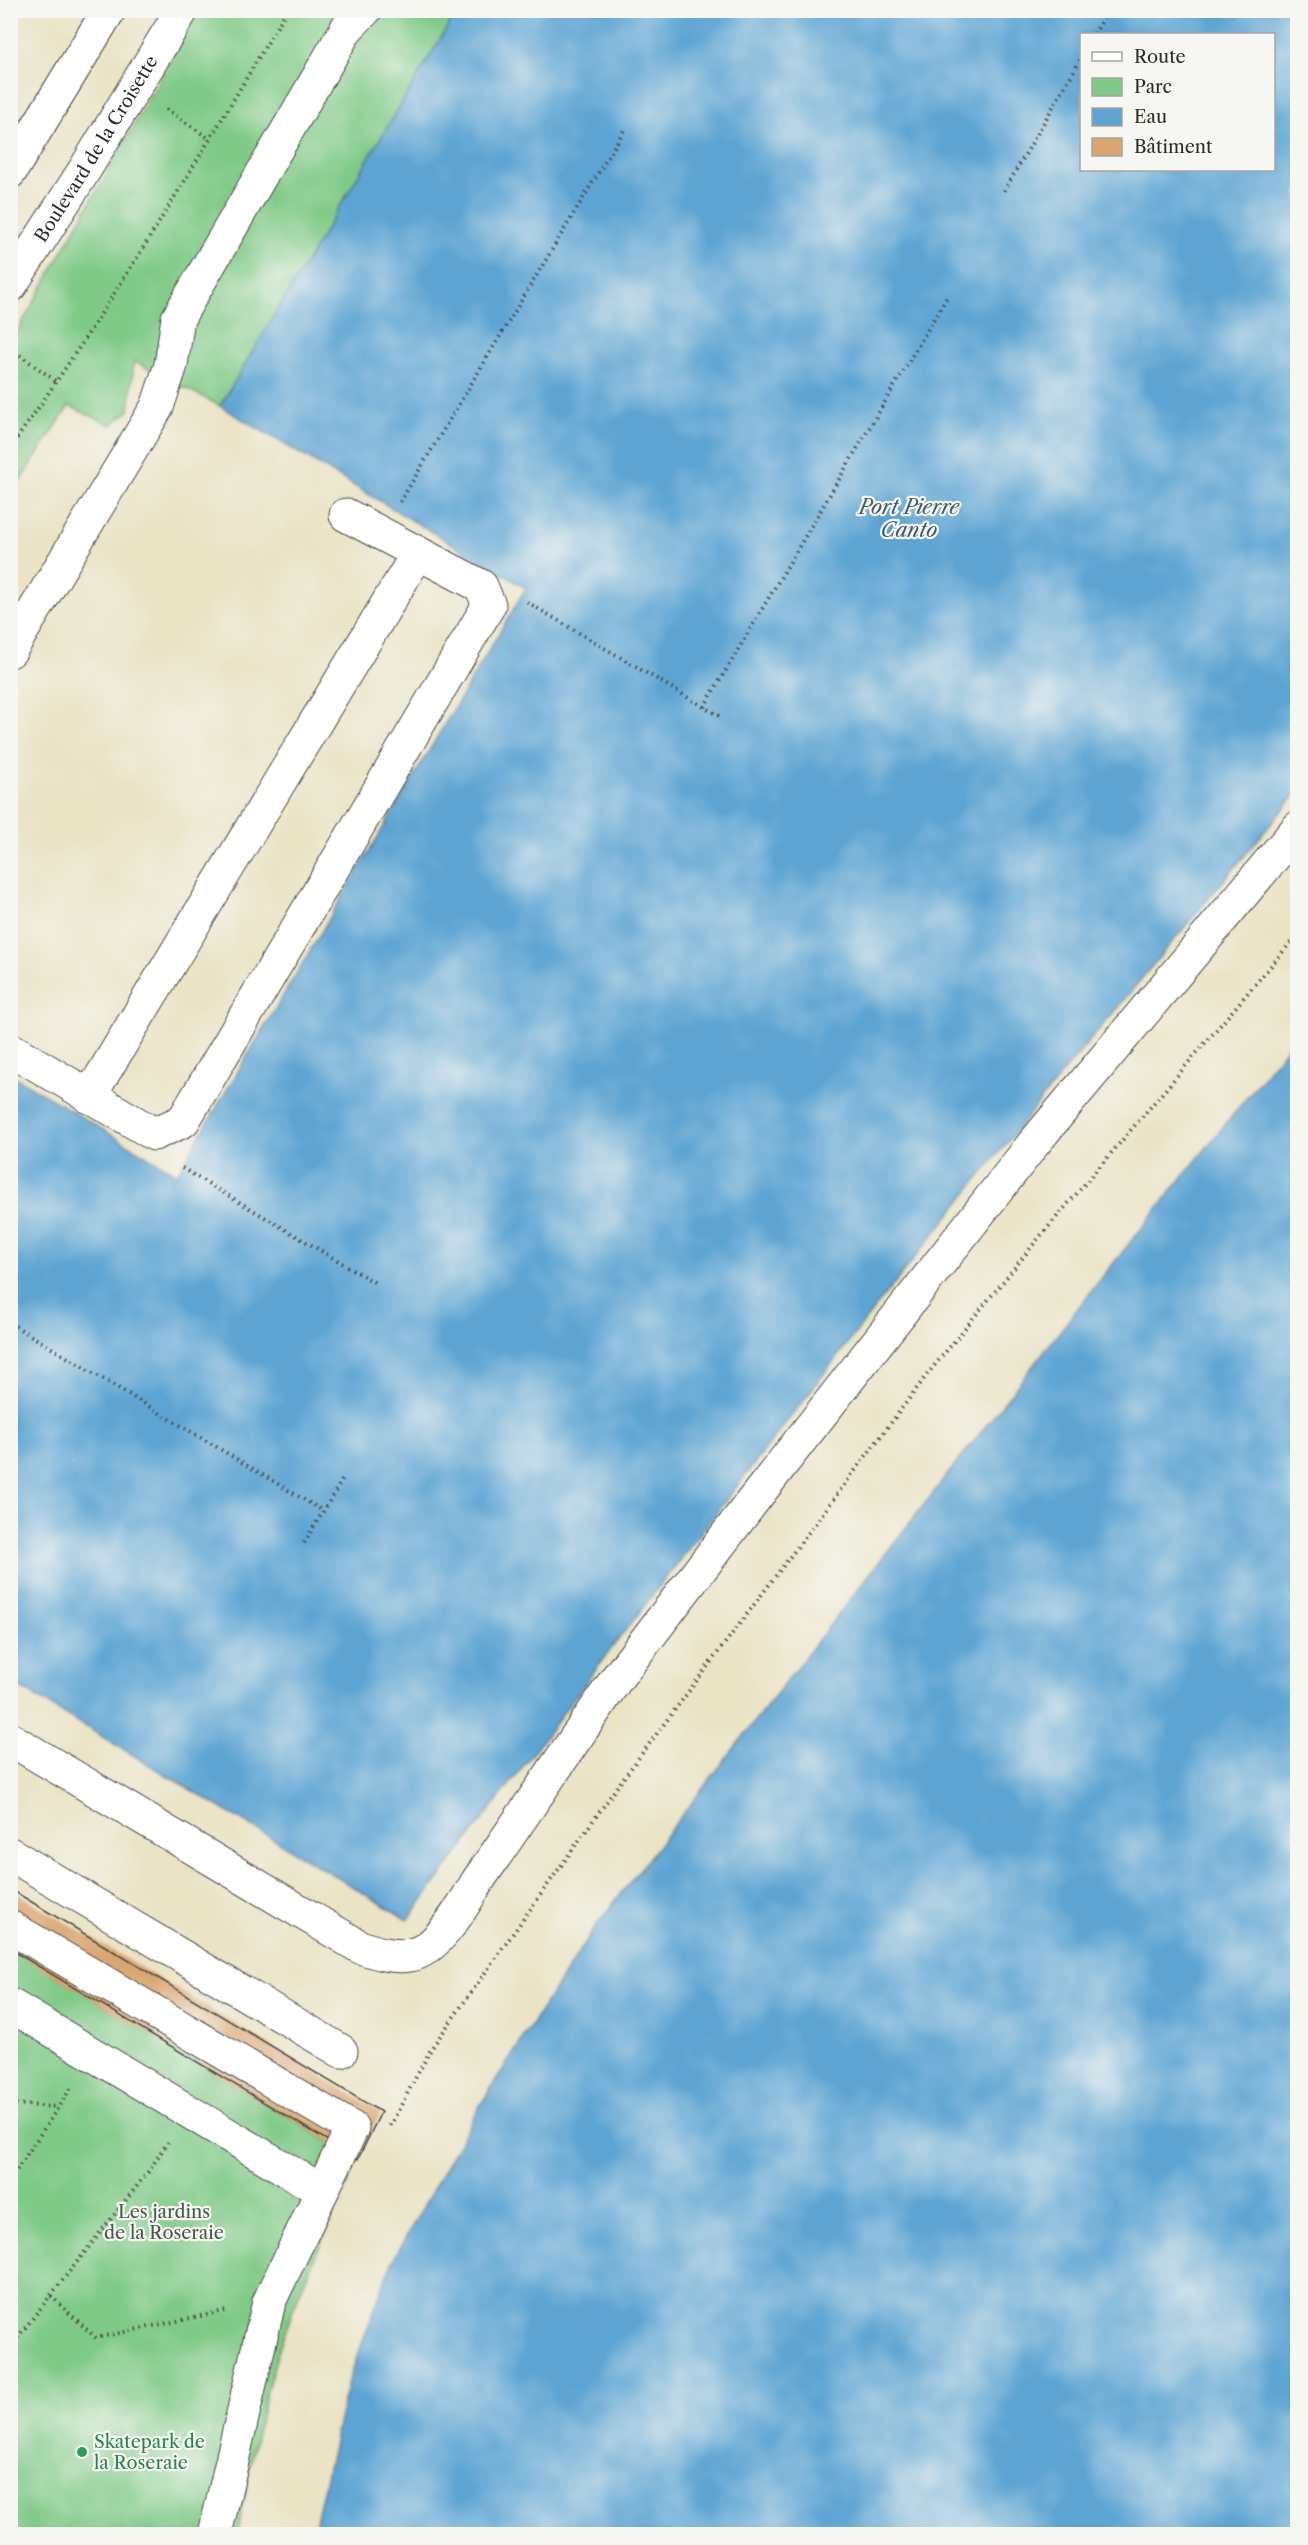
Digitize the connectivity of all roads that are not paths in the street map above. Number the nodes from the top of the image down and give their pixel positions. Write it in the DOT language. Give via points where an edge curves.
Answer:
graph roads {
  1 [pos="109,10"];
  2 [pos="182,10"];
  3 [pos="365,10"];
  4 [pos="10,172"];
  5 [pos="10,286"];
  6 [pos="346,515"];
  7 [pos="418,553"];
  8 [pos="10,651"];
  9 [pos="1298,828"];
  10 [pos="10,1048"];
  11 [pos="89,1097"];
  12 [pos="10,1739"];
  13 [pos="10,1854"];
  14 [pos="10,1927"];
  15 [pos="10,2005"];
  16 [pos="341,2051"];
  17 [pos="322,2191"];
  18 [pos="214,2535"];
  1 -- 4 [label="street"];
  2 -- 5 [label="street, Boulevard de la Croisette"];
  3 -- 8 [label="street" via="346,27 178,318 171,365 157,407"];
  6 -- 7 [label="street"];
  7 -- 11 [label="street"];
  7 -- 11 [label="street" via="481,586 489,604 183,1121 154,1134"];
  9 -- 12 [label="street" via="1034,1143 755,1498 617,1678 462,1908 433,1943 411,1955 382,1954 360,1947"];
  10 -- 11 [label="street"];
  13 -- 16 [label="street"];
  14 -- 17 [label="street" via="352,2128"];
  15 -- 17 [label="street"];
  17 -- 18 [label="street" via="269,2302"];
}
